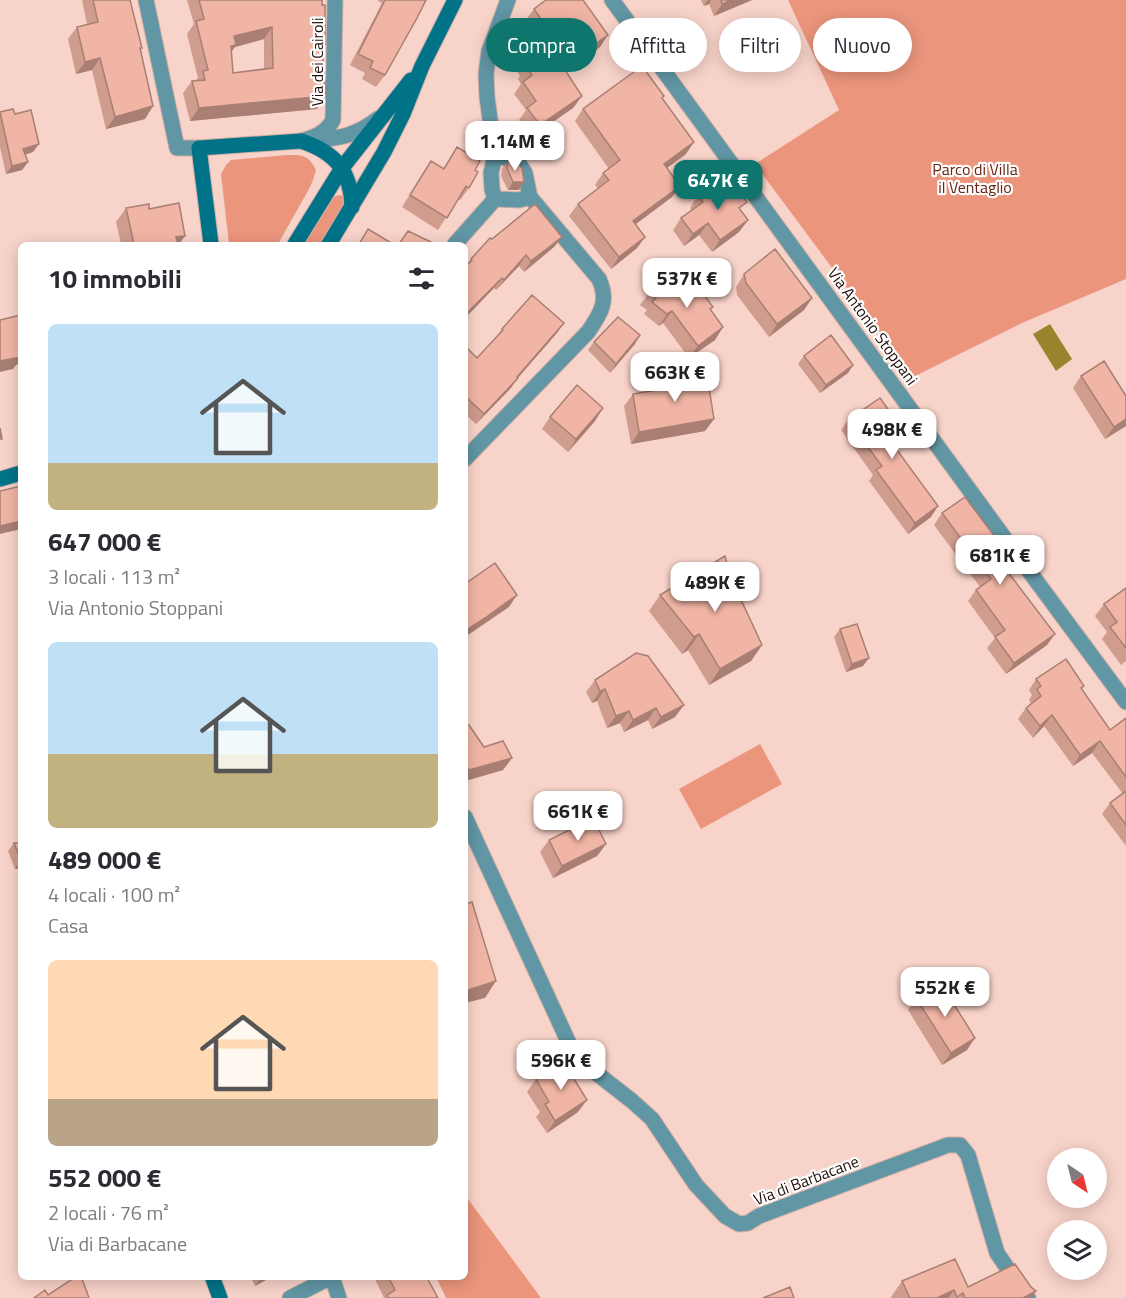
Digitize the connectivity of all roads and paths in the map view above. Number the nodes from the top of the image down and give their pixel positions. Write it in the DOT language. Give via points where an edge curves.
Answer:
graph roads {
  1 [pos="146,0"];
  2 [pos="335,0"];
  3 [pos="455,0"];
  4 [pos="508,0"];
  5 [pos="612,0"];
  6 [pos="422,66"];
  7 [pos="386,112"];
  8 [pos="301,141"];
  9 [pos="199,148"];
  10 [pos="495,156"];
  11 [pos="342,168"];
  12 [pos="530,197"];
  13 [pos="495,199"];
  14 [pos="352,207"];
  15 [pos="211,242"];
  16 [pos="296,242"];
  17 [pos="330,242"];
  18 [pos="457,242"];
  19 [pos="468,456"];
  20 [pos="18,474"];
  21 [pos="0,479"];
  22 [pos="1126,702"];
  23 [pos="468,824"];
  24 [pos="213,1280"];
  25 [pos="327,1280"];
  26 [pos="334,1280"];
  27 [pos="220,1298"];
  28 [pos="290,1298"];
  29 [pos="339,1298"];
  30 [pos="1028,1298"];
  1 -- 9 [label="street" via="177,148"];
  2 -- 8 [label="street, Via dei Cairoli" via="333,120 320,135"];
  3 -- 6 [label="main road"];
  4 -- 10 [label="street" via="489,51 486,74"];
  5 -- 22 [label="street, Via Antonio Stoppani"];
  6 -- 7 [label="main road"];
  6 -- 14 [label="main road" via="400,121"];
  7 -- 8 [label="street" via="347,136"];
  7 -- 11 [label="main road"];
  8 -- 9 [label="main road"];
  8 -- 11 [label="main road" via="322,149"];
  9 -- 15 [label="main road"];
  10 -- 12 [label="street" via="520,165"];
  10 -- 13 [label="street" via="491,173"];
  11 -- 14 [label="main road" via="350,185"];
  11 -- 16 [label="main road"];
  12 -- 13 [label="street"];
  12 -- 19 [label="street" via="599,279 603,305 588,332"];
  13 -- 18 [label="street"];
  14 -- 17 [label="main road"];
  20 -- 21 [label="main road"];
  23 -- 30 [label="street, Via di Barbacane" via="573,1052 652,1119 696,1185 725,1216 739,1224 748,1223 759,1215 937,1149 960,1145 968,1155 997,1253"];
  24 -- 27 [label="main road"];
  25 -- 28 [label="street"];
  26 -- 29 [label="street"];
}
